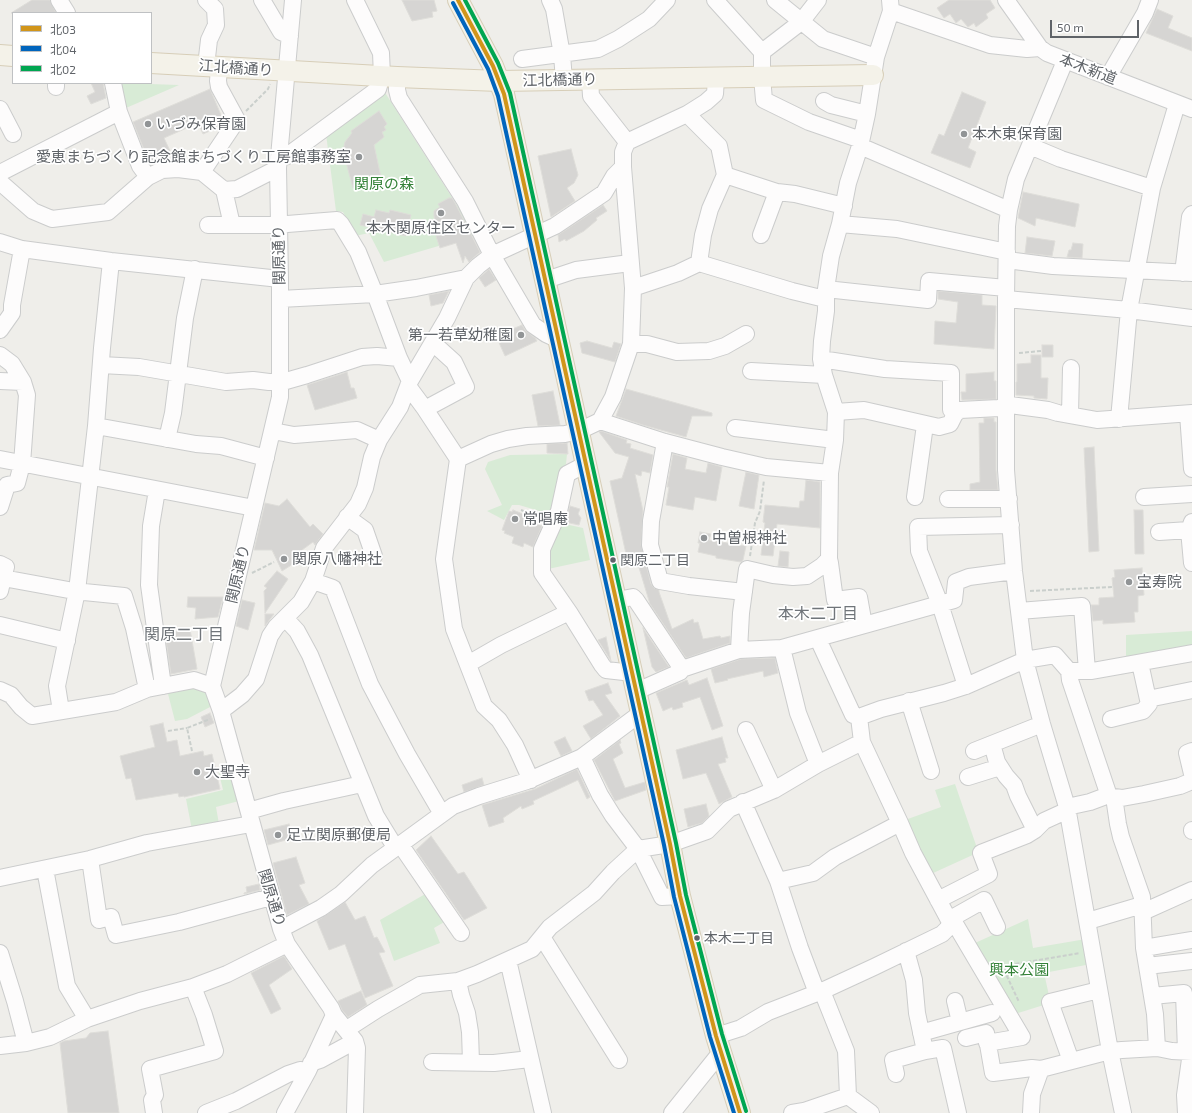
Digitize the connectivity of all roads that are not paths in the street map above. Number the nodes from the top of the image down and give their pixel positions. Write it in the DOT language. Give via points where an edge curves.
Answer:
graph roads {
  1 [pos="59,0"];
  2 [pos="206,0"];
  3 [pos="262,0"];
  4 [pos="293,0"];
  5 [pos="355,0"];
  6 [pos="458,0"];
  7 [pos="667,0"];
  8 [pos="776,0"];
  9 [pos="818,0"];
  10 [pos="1006,0"];
  11 [pos="1150,0"];
  12 [pos="717,1"];
  13 [pos="555,3"];
  14 [pos="891,6"];
  15 [pos="66,12"];
  16 [pos="801,22"];
  17 [pos="290,36"];
  18 [pos="1040,48"];
  19 [pos="762,52"];
  20 [pos="0,55"];
  21 [pos="562,55"];
  22 [pos="12,56"];
  23 [pos="522,59"];
  24 [pos="1065,61"];
  25 [pos="152,63"];
  26 [pos="212,66"];
  27 [pos="875,66"];
  28 [pos="287,71"];
  29 [pos="389,76"];
  30 [pos="762,77"];
  31 [pos="1108,77"];
  32 [pos="716,78"];
  33 [pos="564,80"];
  34 [pos="590,80"];
  35 [pos="499,81"];
  36 [pos="113,84"];
  37 [pos="824,101"];
  38 [pos="1185,106"];
  39 [pos="0,110"];
  40 [pos="119,112"];
  41 [pos="687,114"];
  42 [pos="867,114"];
  43 [pos="13,134"];
  44 [pos="627,142"];
  45 [pos="861,143"];
  46 [pos="1030,146"];
  47 [pos="278,164"];
  48 [pos="623,167"];
  49 [pos="202,172"];
  50 [pos="0,173"];
  51 [pos="725,175"];
  52 [pos="148,177"];
  53 [pos="0,182"];
  54 [pos="1152,188"];
  55 [pos="224,190"];
  56 [pos="777,192"];
  57 [pos="844,206"];
  58 [pos="1009,210"];
  59 [pos="1192,214"];
  60 [pos="279,224"];
  61 [pos="840,224"];
  62 [pos="208,225"];
  63 [pos="232,225"];
  64 [pos="535,235"];
  65 [pos="761,235"];
  66 [pos="0,242"];
  67 [pos="22,249"];
  68 [pos="492,255"];
  69 [pos="1007,256"];
  70 [pos="111,261"];
  71 [pos="630,263"];
  72 [pos="699,263"];
  73 [pos="195,269"];
  74 [pos="1137,271"];
  75 [pos="1187,273"];
  76 [pos="466,278"];
  77 [pos="280,279"];
  78 [pos="546,280"];
  79 [pos="633,288"];
  80 [pos="375,294"];
  81 [pos="825,294"];
  82 [pos="1006,294"];
  83 [pos="280,299"];
  84 [pos="1129,310"];
  85 [pos="1192,318"];
  86 [pos="0,330"];
  87 [pos="746,334"];
  88 [pos="559,340"];
  89 [pos="433,343"];
  90 [pos="631,344"];
  91 [pos="0,355"];
  92 [pos="399,358"];
  93 [pos="821,359"];
  94 [pos="101,365"];
  95 [pos="1071,368"];
  96 [pos="751,371"];
  97 [pos="178,375"];
  98 [pos="824,375"];
  99 [pos="0,380"];
  100 [pos="281,381"];
  101 [pos="23,382"];
  102 [pos="409,383"];
  103 [pos="1005,406"];
  104 [pos="425,409"];
  105 [pos="836,412"];
  106 [pos="955,414"];
  107 [pos="1190,414"];
  108 [pos="1070,415"];
  109 [pos="1119,419"];
  110 [pos="600,422"];
  111 [pos="925,425"];
  112 [pos="96,426"];
  113 [pos="735,428"];
  114 [pos="272,431"];
  115 [pos="579,431"];
  116 [pos="167,439"];
  117 [pos="378,440"];
  118 [pos="835,440"];
  119 [pos="665,442"];
  120 [pos="266,458"];
  121 [pos="0,459"];
  122 [pos="458,459"];
  123 [pos="22,464"];
  124 [pos="586,464"];
  125 [pos="1192,469"];
  126 [pos="830,473"];
  127 [pos="90,476"];
  128 [pos="157,490"];
  129 [pos="1192,494"];
  130 [pos="915,497"];
  131 [pos="1144,497"];
  132 [pos="948,499"];
  133 [pos="1009,499"];
  134 [pos="0,507"];
  135 [pos="254,508"];
  136 [pos="347,518"];
  137 [pos="1011,525"];
  138 [pos="1190,526"];
  139 [pos="1159,532"];
  140 [pos="374,556"];
  141 [pos="828,559"];
  142 [pos="1192,563"];
  143 [pos="1014,572"];
  144 [pos="1,578"];
  145 [pos="313,581"];
  146 [pos="77,591"];
  147 [pos="744,592"];
  148 [pos="617,600"];
  149 [pos="940,604"];
  150 [pos="1019,611"];
  151 [pos="569,612"];
  152 [pos="285,618"];
  153 [pos="864,624"];
  154 [pos="0,625"];
  155 [pos="818,639"];
  156 [pos="67,641"];
  157 [pos="782,648"];
  158 [pos="739,650"];
  159 [pos="1192,653"];
  160 [pos="1025,660"];
  161 [pos="1140,663"];
  162 [pos="468,664"];
  163 [pos="682,669"];
  164 [pos="1069,671"];
  165 [pos="1087,671"];
  166 [pos="635,682"];
  167 [pos="163,686"];
  168 [pos="212,686"];
  169 [pos="966,686"];
  170 [pos="147,689"];
  171 [pos="0,690"];
  172 [pos="1192,690"];
  173 [pos="1148,699"];
  174 [pos="909,701"];
  175 [pos="61,711"];
  176 [pos="641,713"];
  177 [pos="219,714"];
  178 [pos="859,717"];
  179 [pos="1111,719"];
  180 [pos="1042,724"];
  181 [pos="746,730"];
  182 [pos="862,742"];
  183 [pos="992,744"];
  184 [pos="974,751"];
  185 [pos="1192,751"];
  186 [pos="582,757"];
  187 [pos="818,764"];
  188 [pos="1000,767"];
  189 [pos="932,771"];
  190 [pos="1192,774"];
  191 [pos="968,778"];
  192 [pos="531,780"];
  193 [pos="1192,781"];
  194 [pos="362,784"];
  195 [pos="774,790"];
  196 [pos="1111,797"];
  197 [pos="743,802"];
  198 [pos="1068,809"];
  199 [pos="442,814"];
  200 [pos="251,817"];
  201 [pos="900,823"];
  202 [pos="1035,830"];
  203 [pos="670,844"];
  204 [pos="398,846"];
  205 [pos="638,849"];
  206 [pos="90,859"];
  207 [pos="45,869"];
  208 [pos="0,878"];
  209 [pos="778,881"];
  210 [pos="1192,890"];
  211 [pos="680,896"];
  212 [pos="271,897"];
  213 [pos="938,900"];
  214 [pos="1142,909"];
  215 [pos="1088,921"];
  216 [pos="950,922"];
  217 [pos="997,927"];
  218 [pos="281,929"];
  219 [pos="461,933"];
  220 [pos="542,936"];
  221 [pos="1192,940"];
  222 [pos="287,944"];
  223 [pos="1144,948"];
  224 [pos="906,951"];
  225 [pos="0,952"];
  226 [pos="508,960"];
  227 [pos="1192,961"];
  228 [pos="1147,966"];
  229 [pos="458,981"];
  230 [pos="193,987"];
  231 [pos="1099,990"];
  232 [pos="820,992"];
  233 [pos="1152,996"];
  234 [pos="955,1001"];
  235 [pos="992,1013"];
  236 [pos="334,1015"];
  237 [pos="87,1019"];
  238 [pos="960,1022"];
  239 [pos="921,1034"];
  240 [pos="351,1035"];
  241 [pos="966,1038"];
  242 [pos="26,1043"];
  243 [pos="988,1043"];
  244 [pos="718,1044"];
  245 [pos="0,1046"];
  246 [pos="1157,1048"];
  247 [pos="925,1051"];
  248 [pos="1110,1052"];
  249 [pos="1190,1052"];
  250 [pos="530,1059"];
  251 [pos="619,1060"];
  252 [pos="1071,1061"];
  253 [pos="432,1062"];
  254 [pos="471,1062"];
  255 [pos="310,1067"];
  256 [pos="1041,1069"];
  257 [pos="896,1074"];
  258 [pos="848,1096"];
  259 [pos="154,1113"];
  260 [pos="206,1113"];
  261 [pos="285,1113"];
  262 [pos="355,1113"];
  263 [pos="543,1113"];
  264 [pos="672,1113"];
  265 [pos="740,1113"];
  266 [pos="792,1113"];
  267 [pos="871,1113"];
  268 [pos="958,1113"];
  269 [pos="1031,1113"];
  270 [pos="1123,1113"];
  271 [pos="1186,1113"];
  1 -- 15 [label="street"];
  2 -- 26 [label="street" via="214,9 216,25 209,40"];
  3 -- 17 [label="street" via="281,32"];
  4 -- 17 [label="street, 関原通り"];
  5 -- 29 [label="street"];
  6 -- 35 [label="main road"];
  7 -- 21 [label="street" via="649,18 618,39 598,49"];
  8 -- 16 [label="street"];
  9 -- 16 [label="street"];
  10 -- 18 [label="street, 本木新道"];
  11 -- 31 [label="street"];
  12 -- 19 [label="street"];
  13 -- 21 [label="street"];
  14 -- 18 [label="street" via="990,45"];
  14 -- 27 [label="street"];
  16 -- 19 [label="street"];
  16 -- 27 [label="street" via="823,39"];
  17 -- 28 [label="street, 関原通り"];
  18 -- 24 [label="street, 本木新道"];
  19 -- 30 [label="street"];
  20 -- 22 [label="main road"];
  21 -- 23 [label="street"];
  21 -- 33 [label="street"];
  24 -- 31 [label="street, 本木新道"];
  24 -- 46 [label="street"];
  25 -- 26 [label="main road, 江北橋通り"];
  26 -- 28 [label="main road, 江北橋通り"];
  26 -- 49 [label="street" via="219,87 237,120"];
  27 -- 30 [label="main road, 江北橋通り"];
  27 -- 42 [label="street"];
  28 -- 29 [label="main road, 江北橋通り"];
  28 -- 47 [label="street, 関原通り"];
  29 -- 35 [label="main road, 江北橋通り"];
  29 -- 47 [label="street" via="378,89"];
  29 -- 68 [label="street" via="399,98 465,201"];
  30 -- 32 [label="main road, 江北橋通り"];
  30 -- 45 [label="street" via="764,100"];
  31 -- 38 [label="street, 本木新道"];
  32 -- 34 [label="main road, 江北橋通り"];
  32 -- 41 [label="street" via="715,94"];
  33 -- 34 [label="main road, 江北橋通り"];
  33 -- 35 [label="main road, 江北橋通り"];
  34 -- 44 [label="street" via="591,96"];
  35 -- 64 [label="main road"];
  36 -- 40 [label="street"];
  37 -- 42 [label="street"];
  38 -- 54 [label="street"];
  39 -- 43 [label="street"];
  40 -- 50 [label="street"];
  40 -- 52 [label="street" via="140,166"];
  41 -- 44 [label="street"];
  41 -- 51 [label="street" via="719,146"];
  42 -- 45 [label="street"];
  44 -- 48 [label="street" via="623,152"];
  45 -- 57 [label="street" via="848,183"];
  45 -- 58 [label="street"];
  46 -- 54 [label="street" via="1061,159"];
  46 -- 58 [label="street" via="1016,179"];
  47 -- 55 [label="street" via="237,189"];
  47 -- 60 [label="street, 関原通り"];
  48 -- 64 [label="street" via="604,193 555,226"];
  48 -- 71 [label="street"];
  49 -- 52 [label="street" via="162,170"];
  49 -- 55 [label="street"];
  51 -- 56 [label="street"];
  51 -- 72 [label="street" via="710,209"];
  52 -- 53 [label="street" via="108,212 52,219 32,211"];
  54 -- 74 [label="street"];
  55 -- 63 [label="street"];
  56 -- 57 [label="street"];
  56 -- 65 [label="street"];
  57 -- 61 [label="street"];
  58 -- 69 [label="street"];
  59 -- 75 [label="street"];
  60 -- 63 [label="street"];
  60 -- 77 [label="street, 関原通り"];
  60 -- 80 [label="street" via="337,220 358,252"];
  61 -- 69 [label="street" via="897,229"];
  61 -- 81 [label="street" via="831,256"];
  62 -- 63 [label="street"];
  64 -- 68 [label="street"];
  64 -- 78 [label="main road"];
  66 -- 67 [label="street"];
  67 -- 70 [label="street"];
  67 -- 86 [label="street" via="12,313"];
  68 -- 76 [label="street"];
  68 -- 88 [label="street" via="533,325"];
  69 -- 74 [label="street" via="1053,266"];
  69 -- 82 [label="street"];
  70 -- 73 [label="street"];
  70 -- 94 [label="street"];
  71 -- 78 [label="street" via="576,270"];
  71 -- 79 [label="street"];
  72 -- 79 [label="street"];
  72 -- 81 [label="street" via="792,292"];
  73 -- 77 [label="street"];
  73 -- 97 [label="street" via="185,318"];
  74 -- 75 [label="street"];
  74 -- 84 [label="street"];
  76 -- 80 [label="street"];
  76 -- 89 [label="street"];
  77 -- 83 [label="street, 関原通り"];
  78 -- 88 [label="main road"];
  79 -- 90 [label="street"];
  80 -- 83 [label="street"];
  80 -- 92 [label="street"];
  81 -- 82 [label="street" via="928,300 929,281"];
  81 -- 93 [label="street" via="826,311"];
  82 -- 84 [label="street"];
  82 -- 103 [label="street"];
  83 -- 100 [label="street, 関原通り"];
  84 -- 85 [label="street"];
  84 -- 109 [label="street"];
  87 -- 90 [label="street" via="725,346 709,351 677,352 647,344"];
  88 -- 115 [label="main road"];
  89 -- 102 [label="street"];
  89 -- 104 [label="street" via="454,362 466,387"];
  90 -- 110 [label="street"];
  91 -- 101 [label="street" via="12,364"];
  92 -- 100 [label="street" via="362,357"];
  92 -- 102 [label="street"];
  93 -- 98 [label="street"];
  93 -- 106 [label="street" via="885,369 951,373 951,410"];
  94 -- 97 [label="street" via="139,367"];
  94 -- 112 [label="street"];
  95 -- 108 [label="street"];
  96 -- 98 [label="street"];
  97 -- 100 [label="street" via="226,382"];
  97 -- 116 [label="street"];
  98 -- 105 [label="street"];
  99 -- 101 [label="street"];
  100 -- 114 [label="street, 関原通り"];
  101 -- 123 [label="street" via="27,394"];
  102 -- 104 [label="street"];
  102 -- 117 [label="street" via="400,407"];
  103 -- 106 [label="street" via="960,410"];
  103 -- 108 [label="street"];
  103 -- 133 [label="street"];
  104 -- 122 [label="street"];
  105 -- 111 [label="street" via="864,410"];
  105 -- 118 [label="street"];
  106 -- 111 [label="street" via="950,424 939,427"];
  107 -- 109 [label="street"];
  107 -- 125 [label="street"];
  108 -- 109 [label="street" via="1097,420"];
  110 -- 115 [label="street"];
  110 -- 119 [label="street"];
  111 -- 130 [label="street"];
  112 -- 116 [label="street"];
  112 -- 127 [label="street"];
  113 -- 118 [label="street"];
  114 -- 117 [label="street" via="294,435 356,430"];
  114 -- 120 [label="street, 関原通り"];
  115 -- 122 [label="street" via="508,440 491,444"];
  115 -- 124 [label="main road"];
  116 -- 120 [label="street" via="221,446"];
  117 -- 136 [label="street" via="365,488 358,504"];
  118 -- 126 [label="street"];
  119 -- 126 [label="street" via="766,467"];
  119 -- 147 [label="street" via="651,521 650,545 660,582"];
  120 -- 135 [label="street, 関原通り"];
  121 -- 123 [label="street"];
  122 -- 162 [label="street" via="444,559 454,629"];
  123 -- 127 [label="street"];
  123 -- 134 [label="street" via="17,483 7,485"];
  124 -- 148 [label="main road"];
  124 -- 151 [label="street" via="567,474 559,511 542,549 542,573"];
  126 -- 141 [label="street"];
  127 -- 128 [label="street"];
  127 -- 146 [label="street"];
  128 -- 135 [label="street"];
  128 -- 167 [label="street" via="151,526 149,585"];
  129 -- 131 [label="street"];
  132 -- 133 [label="street"];
  133 -- 137 [label="street"];
  135 -- 168 [label="street, 関原通り"];
  136 -- 140 [label="street" via="365,530"];
  136 -- 145 [label="street" via="324,548"];
  137 -- 143 [label="street"];
  137 -- 149 [label="street" via="918,527 919,551"];
  138 -- 139 [label="street"];
  138 -- 142 [label="street"];
  141 -- 147 [label="street" via="807,576 773,575 747,569"];
  141 -- 153 [label="street" via="835,600 859,597"];
  143 -- 149 [label="street" via="969,577 956,582 954,600"];
  143 -- 150 [label="street"];
  144 -- 146 [label="street"];
  145 -- 152 [label="street" via="301,602"];
  145 -- 199 [label="street" via="333,588 370,684"];
  146 -- 156 [label="street"];
  146 -- 170 [label="street" via="124,596 134,628"];
  147 -- 158 [label="street"];
  148 -- 163 [label="street" via="633,597 636,600"];
  148 -- 166 [label="main road"];
  149 -- 153 [label="street"];
  149 -- 169 [label="street"];
  150 -- 160 [label="street"];
  150 -- 165 [label="street" via="1082,606"];
  151 -- 162 [label="street"];
  151 -- 166 [label="street" via="606,670"];
  152 -- 177 [label="street" via="270,636 256,679 242,695"];
  152 -- 194 [label="street" via="299,634 310,655"];
  153 -- 155 [label="street"];
  154 -- 156 [label="street"];
  155 -- 157 [label="street"];
  155 -- 178 [label="street" via="853,715"];
  156 -- 175 [label="street" via="58,686"];
  157 -- 158 [label="street"];
  157 -- 187 [label="street" via="798,713"];
  158 -- 163 [label="street"];
  159 -- 161 [label="street"];
  160 -- 164 [label="street" via="1055,655"];
  160 -- 169 [label="street"];
  160 -- 180 [label="street"];
  161 -- 165 [label="street"];
  161 -- 173 [label="street"];
  162 -- 192 [label="street" via="484,706 499,720 515,745"];
  163 -- 166 [label="street" via="680,672"];
  164 -- 165 [label="street"];
  164 -- 196 [label="street"];
  166 -- 176 [label="main road"];
  167 -- 168 [label="street" via="194,680"];
  167 -- 170 [label="street"];
  168 -- 177 [label="street, 関原通り"];
  169 -- 174 [label="street"];
  170 -- 175 [label="street" via="116,702"];
  171 -- 175 [label="street" via="12,695 32,716"];
  172 -- 173 [label="street"];
  173 -- 179 [label="street" via="1149,704 1143,711"];
  174 -- 178 [label="street"];
  174 -- 189 [label="street"];
  176 -- 186 [label="street"];
  176 -- 203 [label="main road"];
  177 -- 200 [label="street, 関原通り"];
  178 -- 182 [label="street"];
  180 -- 183 [label="street"];
  180 -- 198 [label="street"];
  181 -- 195 [label="street"];
  182 -- 187 [label="street"];
  182 -- 201 [label="street"];
  183 -- 184 [label="street"];
  183 -- 188 [label="street"];
  185 -- 190 [label="street" via="1187,753"];
  186 -- 192 [label="street"];
  186 -- 205 [label="street" via="600,795"];
  187 -- 195 [label="street"];
  188 -- 191 [label="street"];
  188 -- 202 [label="street" via="1014,785"];
  192 -- 199 [label="street" via="479,796 453,806"];
  193 -- 196 [label="street" via="1144,794"];
  194 -- 200 [label="street" via="284,801"];
  194 -- 204 [label="street" via="376,816"];
  195 -- 197 [label="street"];
  196 -- 198 [label="street" via="1106,796"];
  196 -- 214 [label="street" via="1121,837 1142,897"];
  197 -- 203 [label="street" via="729,809 707,831"];
  197 -- 209 [label="street"];
  198 -- 202 [label="street" via="1044,821"];
  198 -- 215 [label="street"];
  199 -- 204 [label="street"];
  200 -- 206 [label="street"];
  200 -- 212 [label="street, 関原通り"];
  201 -- 209 [label="street" via="835,857 813,873"];
  201 -- 213 [label="street" via="912,853"];
  202 -- 213 [label="street" via="981,853 989,874"];
  203 -- 205 [label="street"];
  203 -- 211 [label="main road"];
  204 -- 218 [label="street" via="372,865 342,894"];
  204 -- 219 [label="street"];
  205 -- 211 [label="street" via="662,897"];
  205 -- 220 [label="street" via="594,893"];
  206 -- 207 [label="street"];
  206 -- 212 [label="street" via="100,920 111,917 116,935 179,922"];
  207 -- 208 [label="street"];
  207 -- 237 [label="street" via="68,986"];
  209 -- 232 [label="street" via="800,948"];
  210 -- 214 [label="street"];
  211 -- 244 [label="main road"];
  212 -- 218 [label="street, 関原通り"];
  213 -- 216 [label="street"];
  214 -- 215 [label="street"];
  214 -- 223 [label="street"];
  215 -- 231 [label="street"];
  216 -- 217 [label="street" via="952,918 984,900"];
  216 -- 224 [label="street" via="942,934"];
  216 -- 243 [label="street" via="954,922 1022,1037"];
  218 -- 222 [label="street, 関原通り"];
  220 -- 226 [label="street" via="532,949"];
  220 -- 251 [label="street"];
  221 -- 223 [label="street"];
  222 -- 230 [label="street" via="227,974"];
  222 -- 236 [label="street, 関原通り"];
  223 -- 228 [label="street"];
  224 -- 232 [label="street"];
  224 -- 239 [label="street" via="914,980"];
  225 -- 242 [label="street"];
  226 -- 229 [label="street"];
  226 -- 250 [label="street"];
  227 -- 228 [label="street"];
  228 -- 233 [label="street"];
  229 -- 240 [label="street" via="420,985 378,1009"];
  229 -- 254 [label="street" via="467,1013"];
  230 -- 237 [label="street"];
  230 -- 259 [label="street" via="215,1051 150,1069 155,1095 152,1100"];
  231 -- 248 [label="street"];
  231 -- 252 [label="street" via="1050,1002"];
  232 -- 244 [label="street" via="768,1012"];
  232 -- 258 [label="street" via="846,1051"];
  233 -- 246 [label="street"];
  233 -- 249 [label="street" via="1184,993"];
  234 -- 238 [label="street"];
  235 -- 238 [label="street"];
  236 -- 240 [label="street, 関原通り"];
  236 -- 255 [label="street"];
  237 -- 242 [label="street" via="50,1037"];
  238 -- 239 [label="street"];
  239 -- 247 [label="street"];
  240 -- 255 [label="street"];
  240 -- 262 [label="street" via="357,1048"];
  241 -- 243 [label="street" via="986,1033"];
  242 -- 245 [label="street"];
  243 -- 256 [label="street" via="993,1074"];
  244 -- 264 [label="street"];
  244 -- 265 [label="main road"];
  246 -- 248 [label="street"];
  246 -- 249 [label="street" via="1172,1052"];
  247 -- 257 [label="street" via="893,1060"];
  247 -- 268 [label="street" via="943,1048"];
  248 -- 252 [label="street"];
  248 -- 270 [label="street"];
  249 -- 271 [label="street" via="1185,1095"];
  250 -- 254 [label="street" via="494,1063"];
  250 -- 263 [label="street"];
  252 -- 256 [label="street"];
  253 -- 254 [label="street"];
  255 -- 260 [label="street" via="288,1074 236,1101"];
  255 -- 261 [label="street"];
  256 -- 269 [label="street" via="1032,1094"];
  258 -- 266 [label="street"];
  258 -- 267 [label="street"];
}
